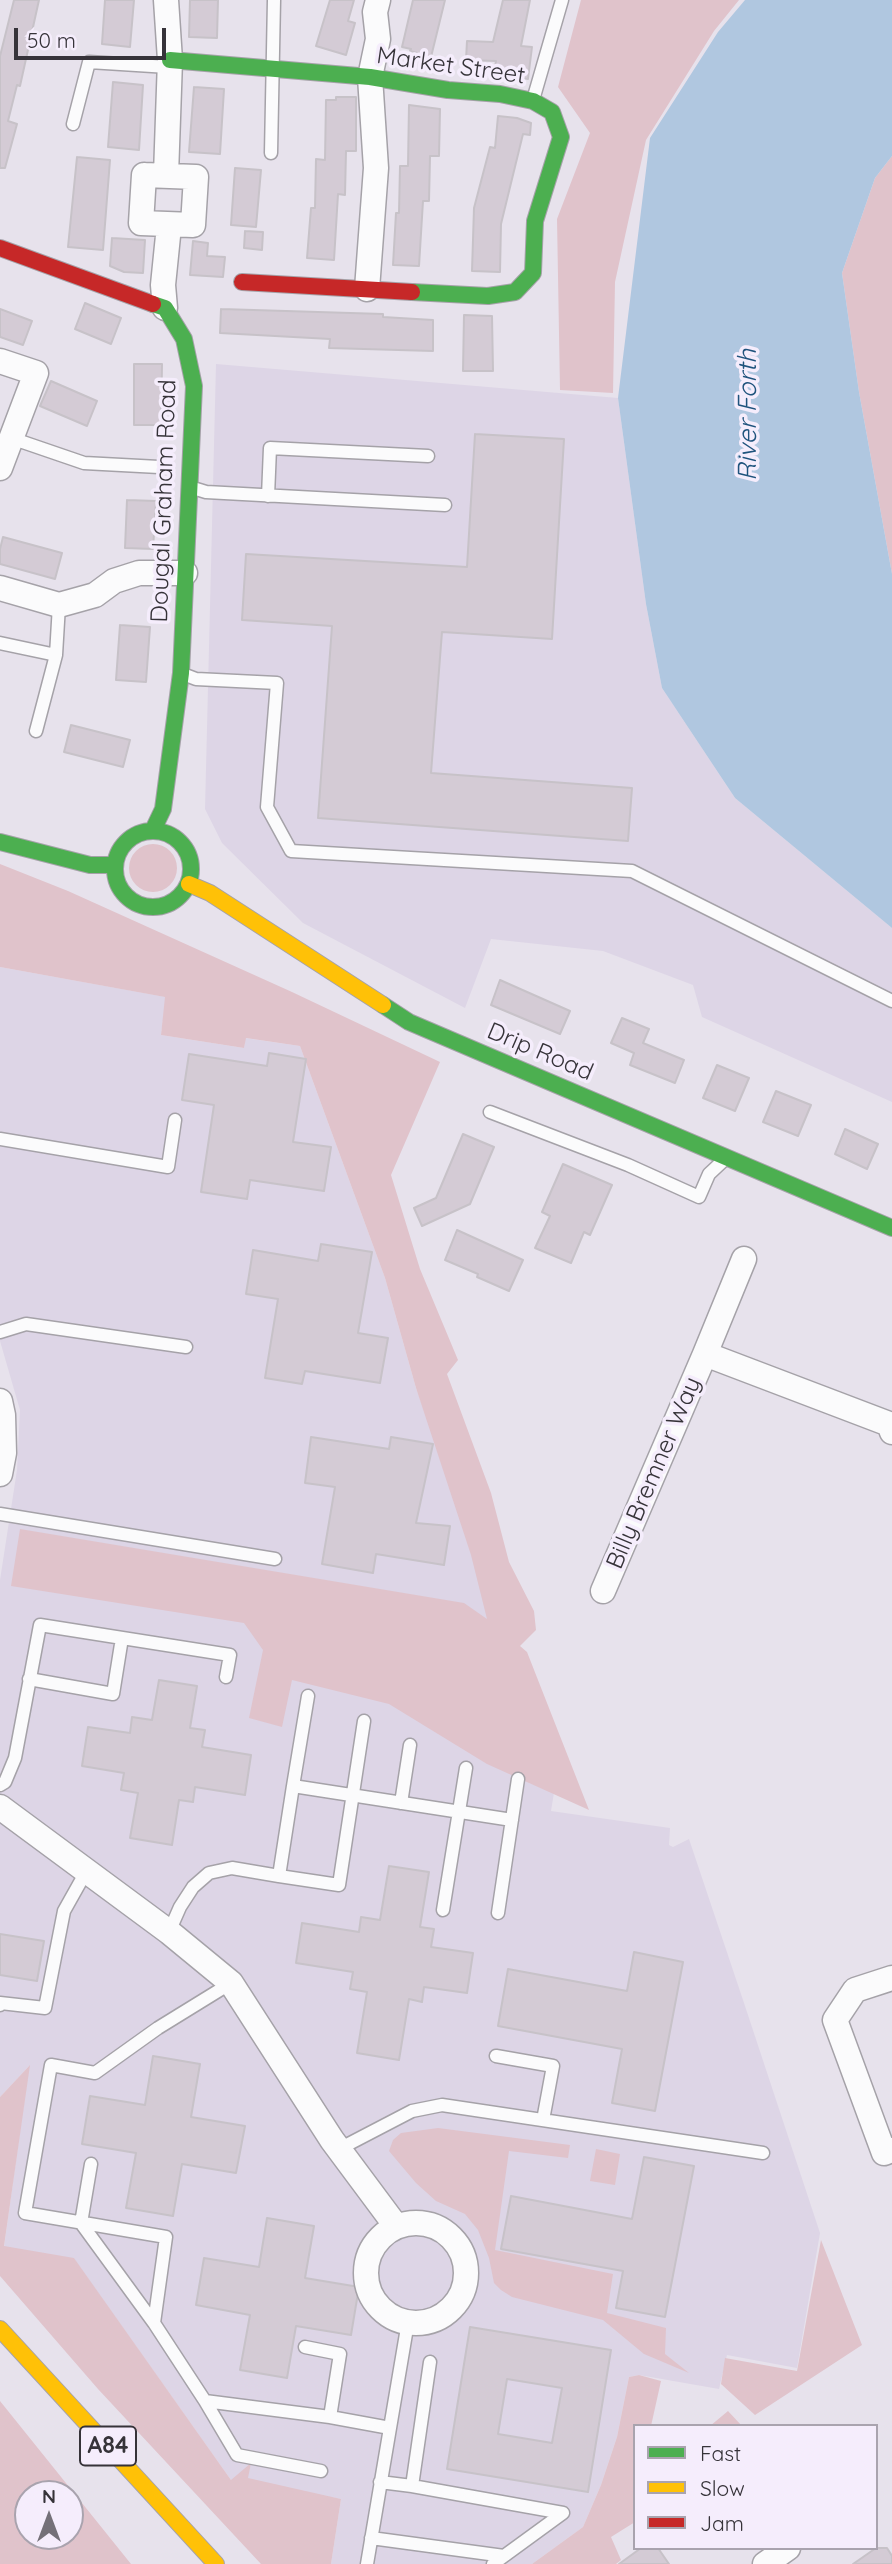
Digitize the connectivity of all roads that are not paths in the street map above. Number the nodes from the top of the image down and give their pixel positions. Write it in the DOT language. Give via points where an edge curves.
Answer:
graph roads {
  1 [pos="166,0"];
  2 [pos="274,0"];
  3 [pos="378,0"];
  4 [pos="562,0"];
  5 [pos="170,64"];
  6 [pos="273,68"];
  7 [pos="370,77"];
  8 [pos="533,101"];
  9 [pos="73,124"];
  10 [pos="271,153"];
  11 [pos="166,175"];
  12 [pos="170,226"];
  13 [pos="0,248"];
  14 [pos="242,282"];
  15 [pos="367,289"];
  16 [pos="165,308"];
  17 [pos="0,360"];
  18 [pos="11,438"];
  19 [pos="428,456"];
  20 [pos="159,467"];
  21 [pos="0,468"];
  22 [pos="189,486"];
  23 [pos="268,496"];
  24 [pos="445,505"];
  25 [pos="185,573"];
  26 [pos="0,588"];
  27 [pos="59,605"];
  28 [pos="0,643"];
  29 [pos="56,655"];
  30 [pos="181,673"];
  31 [pos="36,731"];
  32 [pos="153,830"];
  33 [pos="0,842"];
  34 [pos="114,865"];
  35 [pos="189,884"];
  36 [pos="892,1001"];
  37 [pos="490,1112"];
  38 [pos="175,1120"];
  39 [pos="0,1139"];
  40 [pos="725,1158"];
  41 [pos="892,1228"];
  42 [pos="744,1259"];
  43 [pos="0,1332"];
  44 [pos="187,1347"];
  45 [pos="705,1354"];
  46 [pos="0,1401"];
  47 [pos="889,1420"];
  48 [pos="0,1474"];
  49 [pos="0,1514"];
  50 [pos="275,1559"];
  51 [pos="603,1591"];
  52 [pos="122,1638"];
  53 [pos="226,1677"];
  54 [pos="29,1679"];
  55 [pos="308,1696"];
  56 [pos="364,1721"];
  57 [pos="410,1745"];
  58 [pos="466,1768"];
  59 [pos="518,1779"];
  60 [pos="0,1785"];
  61 [pos="293,1786"];
  62 [pos="352,1795"];
  63 [pos="401,1803"];
  64 [pos="0,1807"];
  65 [pos="459,1812"];
  66 [pos="512,1820"];
  67 [pos="87,1870"];
  68 [pos="278,1877"];
  69 [pos="443,1910"];
  70 [pos="498,1913"];
  71 [pos="169,1932"];
  72 [pos="892,1978"];
  73 [pos="231,1983"];
  74 [pos="0,2005"];
  75 [pos="496,2056"];
  76 [pos="543,2120"];
  77 [pos="339,2149"];
  78 [pos="892,2150"];
  79 [pos="763,2153"];
  80 [pos="91,2164"];
  81 [pos="81,2223"];
  82 [pos="396,2226"];
  83 [pos="408,2322"];
  84 [pos="154,2323"];
  85 [pos="0,2329"];
  86 [pos="305,2347"];
  87 [pos="430,2362"];
  88 [pos="205,2401"];
  89 [pos="330,2417"];
  90 [pos="390,2428"];
  91 [pos="321,2470"];
  92 [pos="380,2482"];
  93 [pos="412,2486"];
  94 [pos="371,2538"];
  95 [pos="785,2550"];
  96 [pos="499,2560"];
  97 [pos="216,2564"];
  98 [pos="367,2564"];
  99 [pos="765,2564"];
  1 -- 5 [label="street"];
  2 -- 6 [label="lane"];
  3 -- 7 [label="street" via="378,39"];
  4 -- 8 [label="lane"];
  5 -- 6 [label="street, Market Street"];
  5 -- 9 [label="lane" via="89,62"];
  5 -- 11 [label="street"];
  6 -- 7 [label="street, Market Street"];
  6 -- 10 [label="lane"];
  7 -- 8 [label="street, Market Street"];
  7 -- 15 [label="street" via="376,168"];
  8 -- 15 [label="street, Market Street" via="552,112 561,137 535,221 533,273 515,292 488,296"];
  11 -- 12 [label="street" via="144,175 141,223"];
  11 -- 12 [label="street" via="196,177 192,225"];
  12 -- 16 [label="street"];
  13 -- 16 [label="street"];
  14 -- 15 [label="street, Market Street"];
  16 -- 22 [label="street, Dougal Graham Road" via="184,339 194,386"];
  17 -- 18 [label="street" via="36,373"];
  18 -- 20 [label="lane" via="84,463"];
  18 -- 21 [label="street"];
  19 -- 23 [label="lane" via="270,448"];
  22 -- 23 [label="lane" via="206,492"];
  22 -- 25 [label="street, Dougal Graham Road"];
  23 -- 24 [label="lane"];
  25 -- 27 [label="street" via="139,573 114,581 95,596"];
  25 -- 30 [label="street, Dougal Graham Road"];
  26 -- 27 [label="street"];
  27 -- 29 [label="lane"];
  28 -- 29 [label="lane"];
  29 -- 31 [label="lane"];
  30 -- 32 [label="street, Dougal Graham Road" via="163,809"];
  30 -- 36 [label="lane" via="196,679 277,683 267,807 291,852 632,871"];
  32 -- 34 [label="street" via="123,844"];
  32 -- 35 [label="street" via="165,832 185,847 192,871"];
  33 -- 34 [label="street" via="90,865"];
  34 -- 35 [label="street" via="119,888 137,905 149,908 173,902"];
  35 -- 40 [label="street, Drip Road" via="210,893 409,1022"];
  37 -- 40 [label="lane" via="699,1197 709,1174"];
  38 -- 39 [label="lane" via="168,1167"];
  40 -- 41 [label="street, Drip Road"];
  42 -- 45 [label="street, Billy Bremner Way"];
  43 -- 44 [label="lane" via="26,1324"];
  45 -- 47 [label="street"];
  45 -- 51 [label="street, Billy Bremner Way"];
  46 -- 48 [label="street" via="4,1453"];
  49 -- 50 [label="lane"];
  52 -- 53 [label="lane" via="230,1655"];
  52 -- 54 [label="lane" via="40,1625"];
  52 -- 54 [label="lane" via="113,1694"];
  54 -- 60 [label="lane" via="15,1758"];
  55 -- 61 [label="lane"];
  56 -- 62 [label="lane"];
  57 -- 63 [label="lane"];
  58 -- 65 [label="lane"];
  59 -- 66 [label="lane"];
  61 -- 62 [label="lane"];
  61 -- 68 [label="lane"];
  62 -- 63 [label="lane"];
  62 -- 68 [label="lane" via="339,1885"];
  63 -- 65 [label="lane"];
  64 -- 67 [label="street"];
  65 -- 66 [label="lane"];
  65 -- 69 [label="lane"];
  66 -- 70 [label="lane"];
  67 -- 71 [label="street"];
  67 -- 74 [label="lane" via="64,1911 45,2008"];
  68 -- 71 [label="lane" via="232,1868 209,1873 193,1887"];
  71 -- 73 [label="street"];
  72 -- 78 [label="street" via="855,1990 835,2020 884,2153"];
  73 -- 77 [label="street"];
  73 -- 81 [label="lane" via="95,2073 51,2065 25,2213"];
  75 -- 76 [label="lane" via="552,2066"];
  76 -- 77 [label="lane" via="442,2105 412,2110"];
  76 -- 79 [label="lane"];
  77 -- 82 [label="street"];
  80 -- 81 [label="lane"];
  81 -- 84 [label="lane"];
  81 -- 84 [label="lane" via="166,2238"];
  82 -- 83 [label="street" via="374,2245 365,2274 382,2311"];
  82 -- 83 [label="street" via="438,2228 452,2238 466,2270 457,2303 444,2315"];
  83 -- 90 [label="lane"];
  84 -- 88 [label="lane"];
  85 -- 97 [label="street, A84"];
  86 -- 89 [label="lane" via="340,2354"];
  87 -- 93 [label="lane"];
  88 -- 89 [label="lane"];
  88 -- 91 [label="lane" via="237,2455"];
  89 -- 90 [label="lane"];
  90 -- 92 [label="lane"];
  92 -- 93 [label="lane"];
  92 -- 94 [label="lane"];
  93 -- 96 [label="lane" via="563,2513"];
  94 -- 96 [label="lane"];
  94 -- 98 [label="lane"];
  95 -- 99 [label="street"];
}
